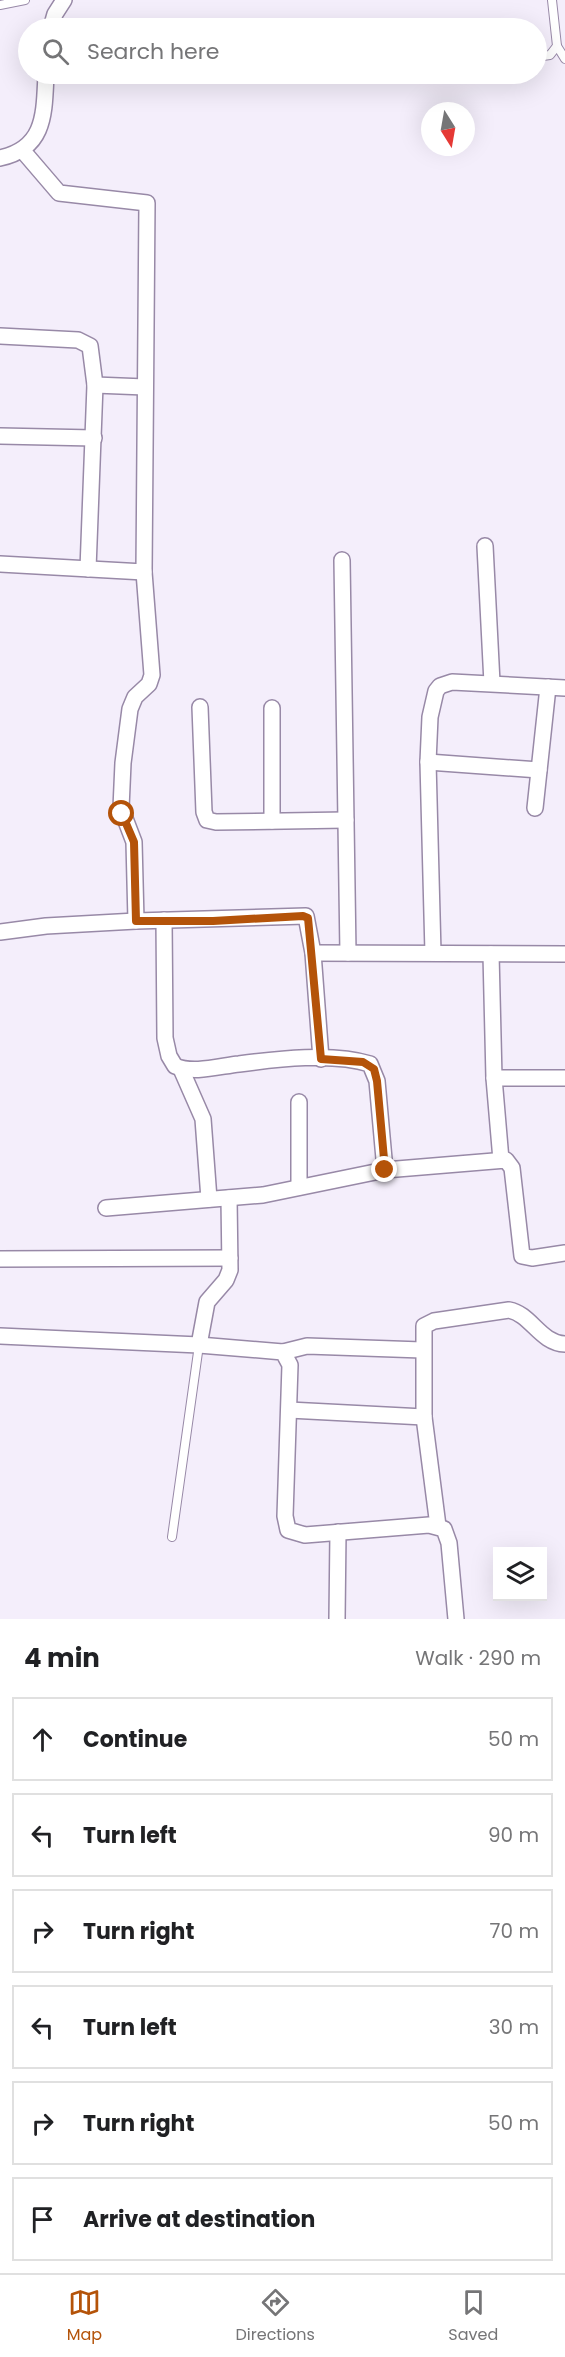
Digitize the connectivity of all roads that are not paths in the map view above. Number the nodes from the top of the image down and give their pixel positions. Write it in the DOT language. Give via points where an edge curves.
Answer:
graph roads {
  1 [pos="25,0"];
  2 [pos="64,0"];
  3 [pos="552,0"];
  4 [pos="0,5"];
  5 [pos="54,18"];
  6 [pos="557,46"];
  7 [pos="547,55"];
  8 [pos="565,59"];
  9 [pos="45,84"];
  10 [pos="23,151"];
  11 [pos="0,158"];
  12 [pos="0,336"];
  13 [pos="95,385"];
  14 [pos="145,387"];
  15 [pos="0,436"];
  16 [pos="94,438"];
  17 [pos="484,546"];
  18 [pos="342,560"];
  19 [pos="0,564"];
  20 [pos="88,569"];
  21 [pos="144,572"];
  22 [pos="492,683"];
  23 [pos="548,687"];
  24 [pos="565,688"];
  25 [pos="200,707"];
  26 [pos="273,708"];
  27 [pos="429,762"];
  28 [pos="539,770"];
  29 [pos="535,808"];
  30 [pos="346,820"];
  31 [pos="272,821"];
  32 [pos="164,920"];
  33 [pos="136,921"];
  34 [pos="0,932"];
  35 [pos="313,953"];
  36 [pos="348,953"];
  37 [pos="432,953"];
  38 [pos="491,954"];
  39 [pos="565,954"];
  40 [pos="321,1059"];
  41 [pos="181,1069"];
  42 [pos="494,1078"];
  43 [pos="565,1078"];
  44 [pos="299,1102"];
  45 [pos="501,1160"];
  46 [pos="385,1170"];
  47 [pos="299,1187"];
  48 [pos="230,1198"];
  49 [pos="209,1199"];
  50 [pos="106,1208"];
  51 [pos="565,1253"];
  52 [pos="230,1258"];
  53 [pos="0,1259"];
  54 [pos="0,1336"];
  55 [pos="199,1345"];
  56 [pos="564,1346"];
  57 [pos="423,1350"];
  58 [pos="283,1352"];
  59 [pos="289,1410"];
  60 [pos="424,1418"];
  61 [pos="438,1526"];
  62 [pos="338,1532"];
  63 [pos="172,1537"];
  64 [pos="337,1619"];
  65 [pos="456,1619"];
  1 -- 4 [label="lane"];
  2 -- 5 [label="street"];
  3 -- 6 [label="lane"];
  6 -- 7 [label="lane"];
  6 -- 8 [label="lane"];
  9 -- 10 [label="street" via="41,126"];
  10 -- 11 [label="street"];
  10 -- 14 [label="street" via="58,193 147,203"];
  12 -- 13 [label="street" via="88,343"];
  13 -- 14 [label="street"];
  13 -- 16 [label="street"];
  14 -- 21 [label="street"];
  15 -- 16 [label="street"];
  16 -- 20 [label="street"];
  17 -- 22 [label="street"];
  18 -- 30 [label="street"];
  19 -- 20 [label="street"];
  20 -- 21 [label="street"];
  21 -- 33 [label="street" via="152,675 130,709 121,808 134,842"];
  22 -- 23 [label="street"];
  22 -- 27 [label="street" via="452,682 436,691 430,717"];
  23 -- 24 [label="street"];
  23 -- 28 [label="street"];
  25 -- 31 [label="street" via="205,817 216,822"];
  26 -- 31 [label="street"];
  27 -- 28 [label="street"];
  27 -- 37 [label="street"];
  28 -- 29 [label="street"];
  30 -- 31 [label="street"];
  30 -- 36 [label="street"];
  32 -- 33 [label="street"];
  32 -- 35 [label="street" via="306,916"];
  32 -- 41 [label="street" via="165,1038 171,1062"];
  33 -- 34 [label="street"];
  35 -- 36 [label="street"];
  35 -- 40 [label="street"];
  36 -- 37 [label="street"];
  37 -- 38 [label="street"];
  38 -- 39 [label="street"];
  38 -- 42 [label="street"];
  40 -- 41 [label="street"];
  40 -- 46 [label="street" via="363,1062 374,1069"];
  41 -- 49 [label="street" via="204,1119"];
  42 -- 43 [label="street"];
  42 -- 45 [label="street"];
  44 -- 47 [label="street"];
  45 -- 46 [label="street"];
  45 -- 51 [label="street" via="509,1161 512,1168 522,1256"];
  46 -- 47 [label="street"];
  47 -- 48 [label="street"];
  48 -- 49 [label="street"];
  48 -- 52 [label="street"];
  49 -- 50 [label="street"];
  52 -- 53 [label="street"];
  52 -- 55 [label="street" via="226,1280 207,1302"];
  54 -- 55 [label="street"];
  55 -- 58 [label="street"];
  55 -- 63 [label="lane"];
  56 -- 57 [label="street" via="508,1310 426,1324"];
  57 -- 58 [label="street" via="307,1346"];
  57 -- 60 [label="street"];
  58 -- 59 [label="street" via="290,1365"];
  59 -- 60 [label="street"];
  59 -- 62 [label="street" via="285,1516 288,1530 298,1534"];
  60 -- 61 [label="street"];
  61 -- 62 [label="street"];
  61 -- 65 [label="street" via="444,1529 449,1543"];
  62 -- 64 [label="street"];
}
